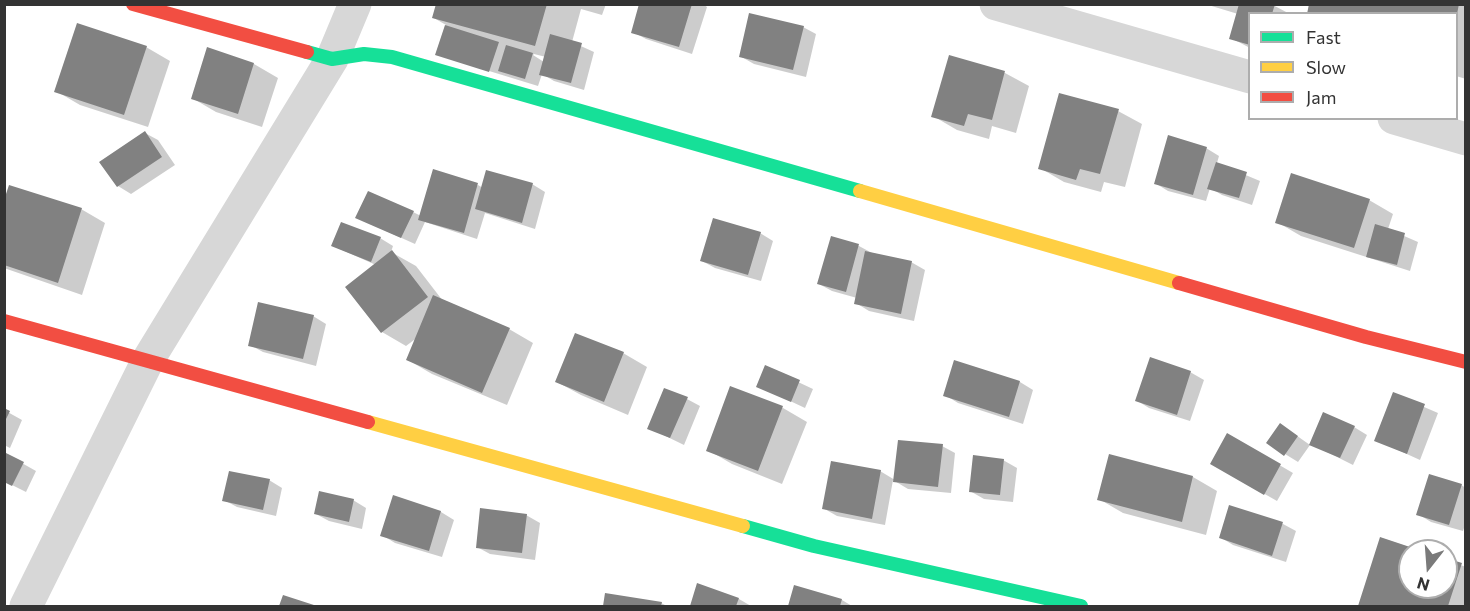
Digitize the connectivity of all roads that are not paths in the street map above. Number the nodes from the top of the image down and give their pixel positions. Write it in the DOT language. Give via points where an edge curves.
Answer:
graph roads {
  1 [pos="133,4"];
  2 [pos="355,4"];
  3 [pos="996,4"];
  4 [pos="332,59"];
  5 [pos="1248,76"];
  6 [pos="1401,120"];
  7 [pos="1466,139"];
  8 [pos="4,321"];
  9 [pos="148,360"];
  10 [pos="1466,362"];
  11 [pos="26,606"];
  12 [pos="1081,606"];
  1 -- 4 [label="street"];
  2 -- 4 [label="street"];
  3 -- 5 [label="street"];
  4 -- 9 [label="street"];
  4 -- 10 [label="street" via="364,54 392,57 1366,337"];
  6 -- 7 [label="street"];
  8 -- 9 [label="street"];
  9 -- 11 [label="street"];
  9 -- 12 [label="street" via="814,546"];
}
